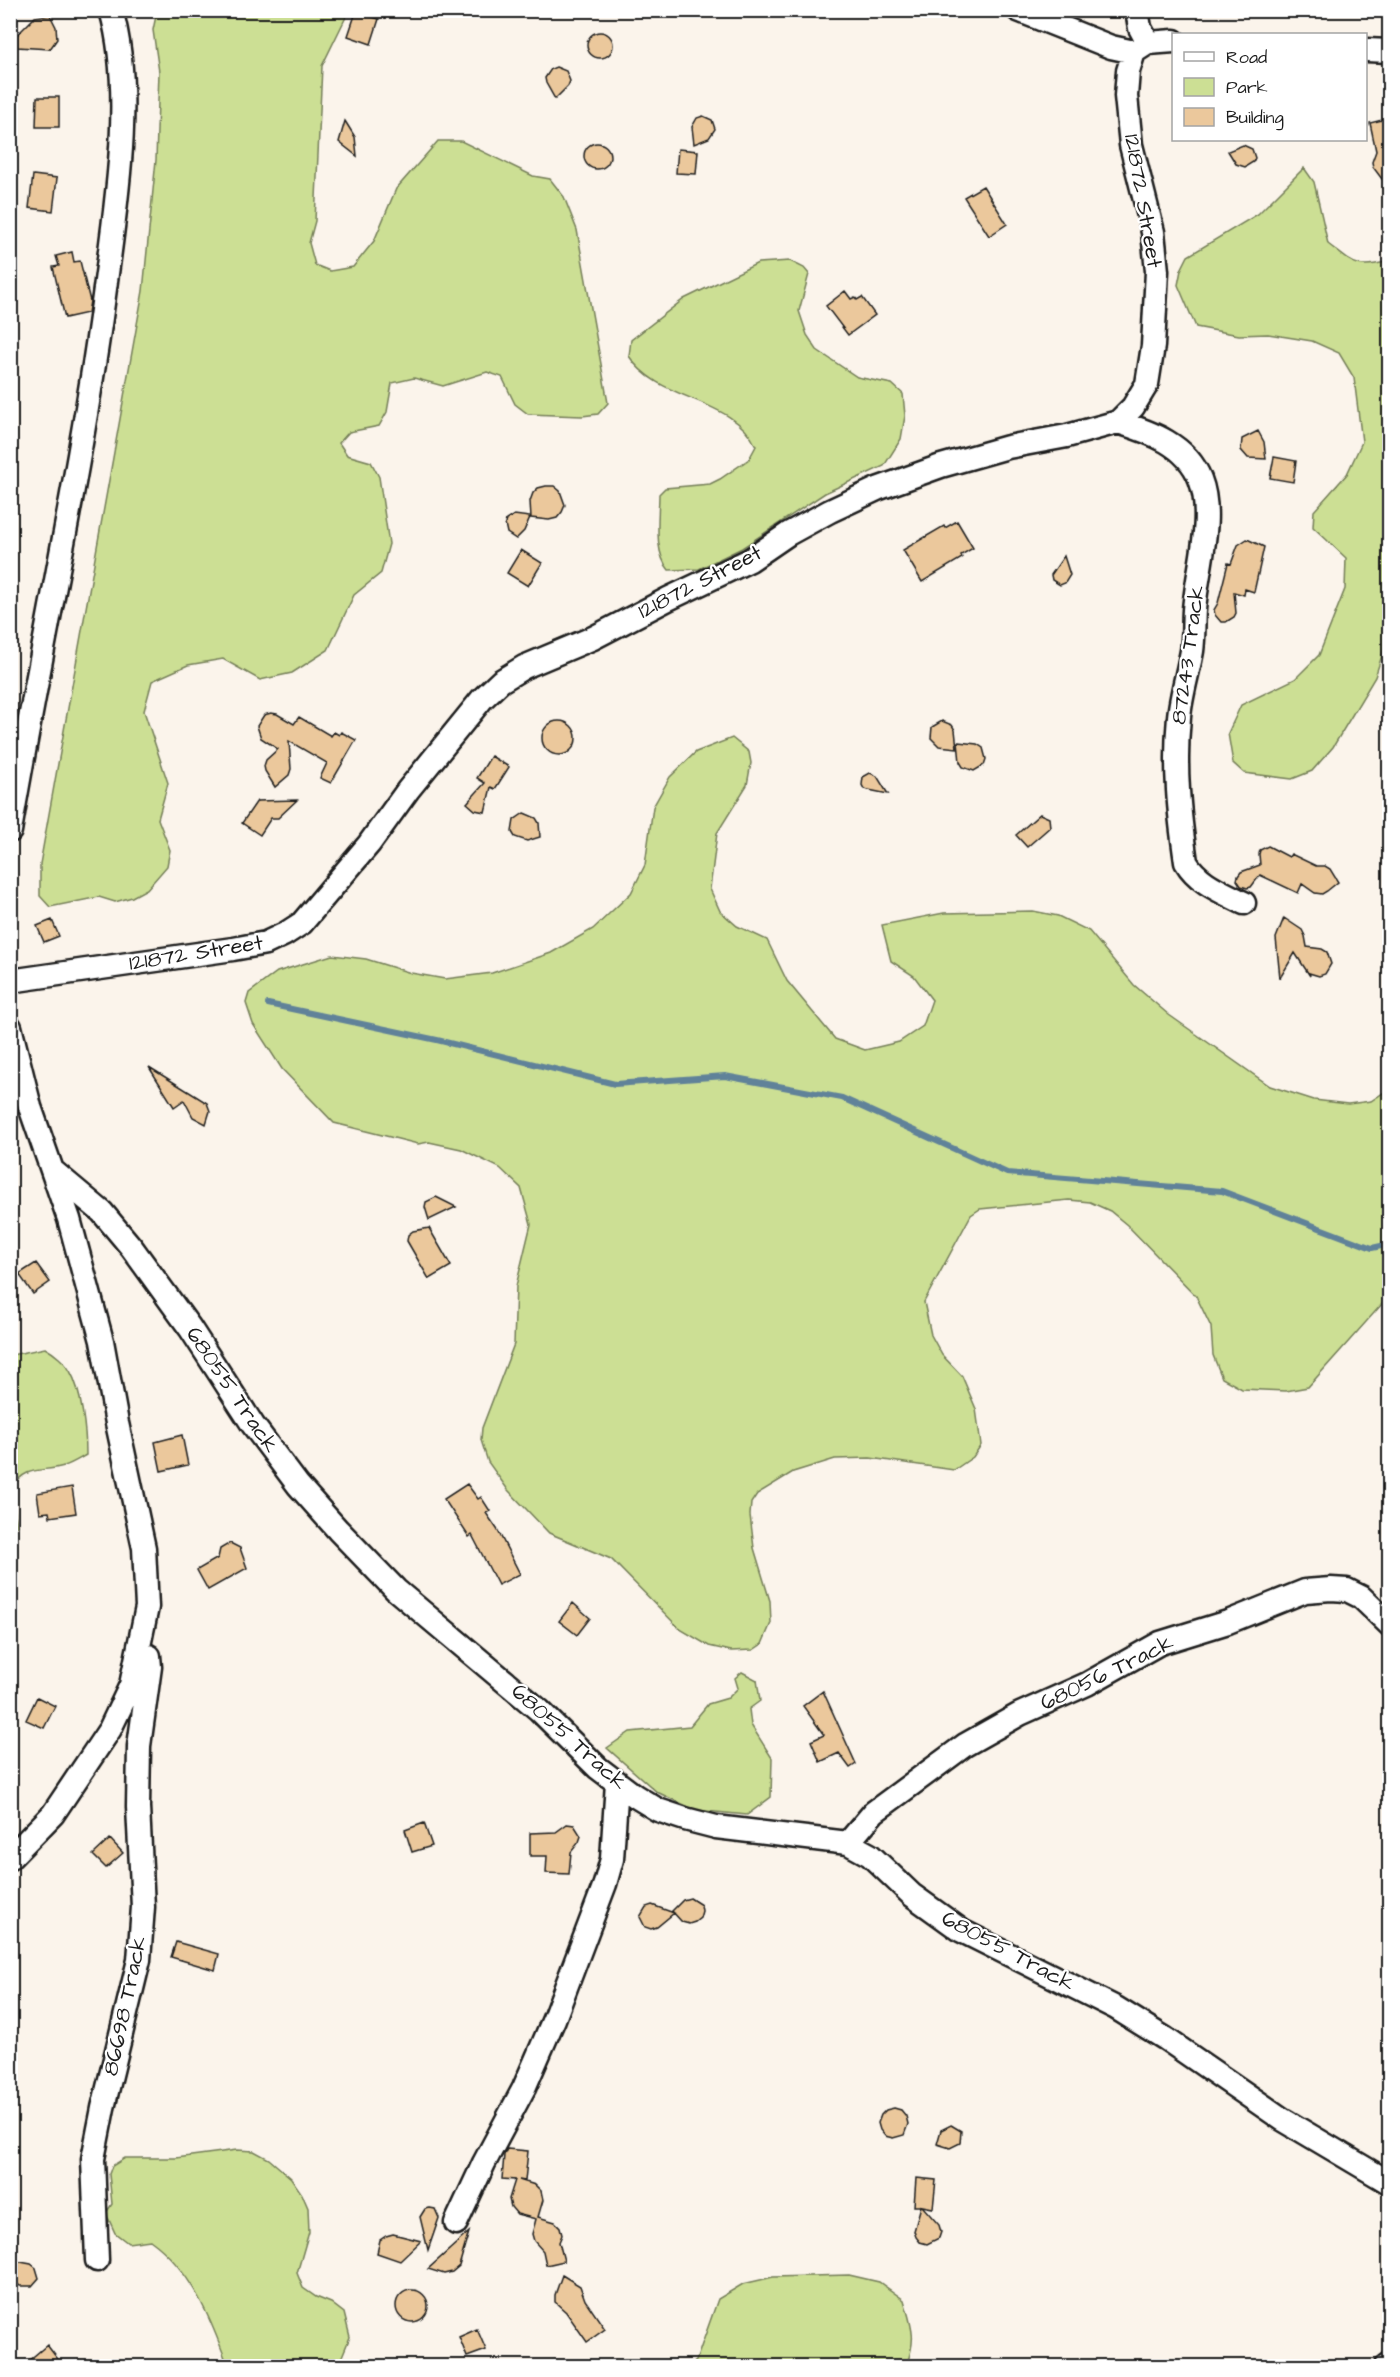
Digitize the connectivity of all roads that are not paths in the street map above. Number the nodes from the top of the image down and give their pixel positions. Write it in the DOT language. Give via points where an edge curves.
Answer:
graph roads {
  1 [pos="111,10"];
  2 [pos="1018,10"];
  3 [pos="1137,10"];
  4 [pos="1172,41"];
  5 [pos="1141,48"];
  6 [pos="1367,50"];
  7 [pos="1389,51"];
  8 [pos="1118,422"];
  9 [pos="10,831"];
  10 [pos="1244,903"];
  11 [pos="10,981"];
  12 [pos="10,1027"];
  13 [pos="53,1171"];
  14 [pos="147,1607"];
  15 [pos="1389,1624"];
  16 [pos="617,1782"];
  17 [pos="848,1843"];
  18 [pos="10,1858"];
  19 [pos="1389,2183"];
  20 [pos="456,2223"];
  21 [pos="97,2260"];
  22 [pos="1389,2363"];
  23 [pos="1386,2367"];
  1 -- 9 [label="street" via="122,73 114,224 83,428"];
  2 -- 5 [label="street" via="1111,47"];
  3 -- 5 [label="street"];
  4 -- 5 [label="street"];
  5 -- 8 [label="street, 121872 Street" via="1128,70 1126,96 1131,145 1153,232 1157,272 1153,346 1147,384"];
  6 -- 7 [label="street"];
  8 -- 10 [label="street, 87243 Track" via="1144,430 1186,455 1200,478 1206,500 1192,650 1179,715 1177,796 1186,862 1191,872"];
  8 -- 11 [label="street, 121872 Street" via="1008,447 877,489 788,534 750,560 501,681 482,699 321,902 302,923 285,934 266,943 233,949"];
  12 -- 13 [label="street" via="30,1107"];
  13 -- 14 [label="street" via="102,1341 144,1548"];
  13 -- 16 [label="street, 68055 Track" via="102,1212 132,1248 259,1433 338,1530 396,1590 491,1668"];
  14 -- 18 [label="street" via="131,1685 110,1729 53,1814"];
  14 -- 21 [label="street, 86698 Track" via="150,1667 139,1746 143,1907 140,1949 93,2159"];
  15 -- 17 [label="street, 68056 Track" via="1361,1597 1347,1590 1305,1591 1228,1622 1160,1643 965,1745 874,1812"];
  16 -- 17 [label="street, 68055 Track" via="658,1810 685,1819 716,1827"];
  16 -- 20 [label="street" via="612,1859 605,1884 529,2078"];
  17 -- 19 [label="street, 68055 Track" via="870,1855 912,1896 962,1931 1116,2008 1282,2119"];
  22 -- 23 [label="street"];
}
